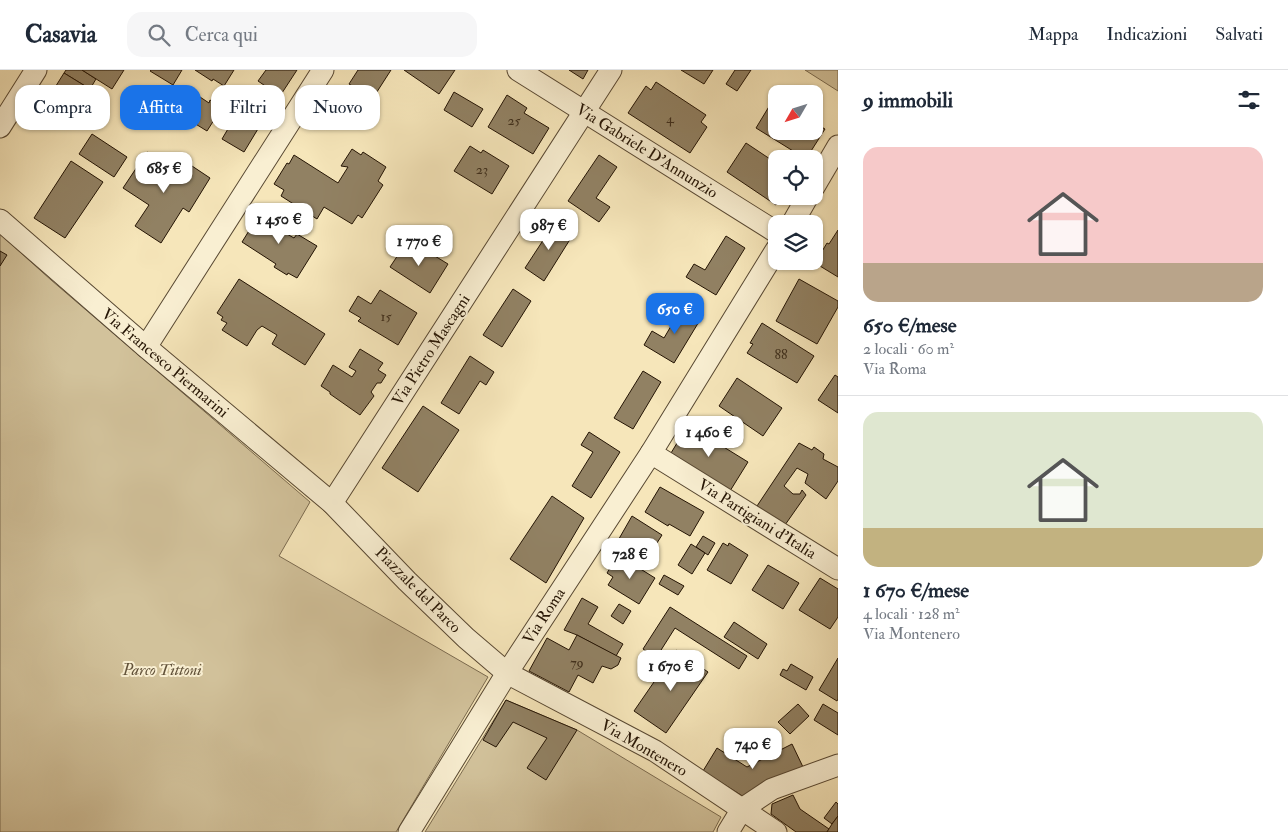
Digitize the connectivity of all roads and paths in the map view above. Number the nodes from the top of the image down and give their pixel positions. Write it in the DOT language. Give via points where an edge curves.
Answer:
graph roads {
  1 [pos="36,70"];
  2 [pos="323,70"];
  3 [pos="518,70"];
  4 [pos="611,70"];
  5 [pos="584,112"];
  6 [pos="0,127"];
  7 [pos="838,146"];
  8 [pos="823,172"];
  9 [pos="0,220"];
  10 [pos="768,227"];
  11 [pos="768,263"];
  12 [pos="146,347"];
  13 [pos="651,454"];
  14 [pos="332,503"];
  15 [pos="838,569"];
  16 [pos="507,673"];
  17 [pos="838,765"];
  18 [pos="742,809"];
  19 [pos="409,832"];
  20 [pos="728,832"];
  21 [pos="776,832"];
  1 -- 6 [label="street"];
  2 -- 12 [label="street"];
  3 -- 5 [label="street, Via Gabriele D'Annunzio"];
  4 -- 5 [label="street, Via Pietro Mascagni"];
  5 -- 10 [label="street, Via Gabriele D'Annunzio"];
  5 -- 14 [label="street, Via Pietro Mascagni"];
  7 -- 8 [label="street"];
  9 -- 12 [label="street, Via Francesco Piermarini"];
  11 -- 13 [label="street, Via Roma"];
  12 -- 14 [label="street, Via Francesco Piermarini"];
  13 -- 15 [label="street, Via Partigiani d'Italia"];
  13 -- 16 [label="street, Via Roma"];
  14 -- 16 [label="street, Piazzale del Parco" via="407,581"];
  16 -- 18 [label="street, Via Montenero" via="655,751"];
  16 -- 19 [label="street, Via Roma"];
  17 -- 18 [label="street" via="772,789"];
  18 -- 20 [label="street"];
  18 -- 21 [label="street, Via Montenero"];
}
